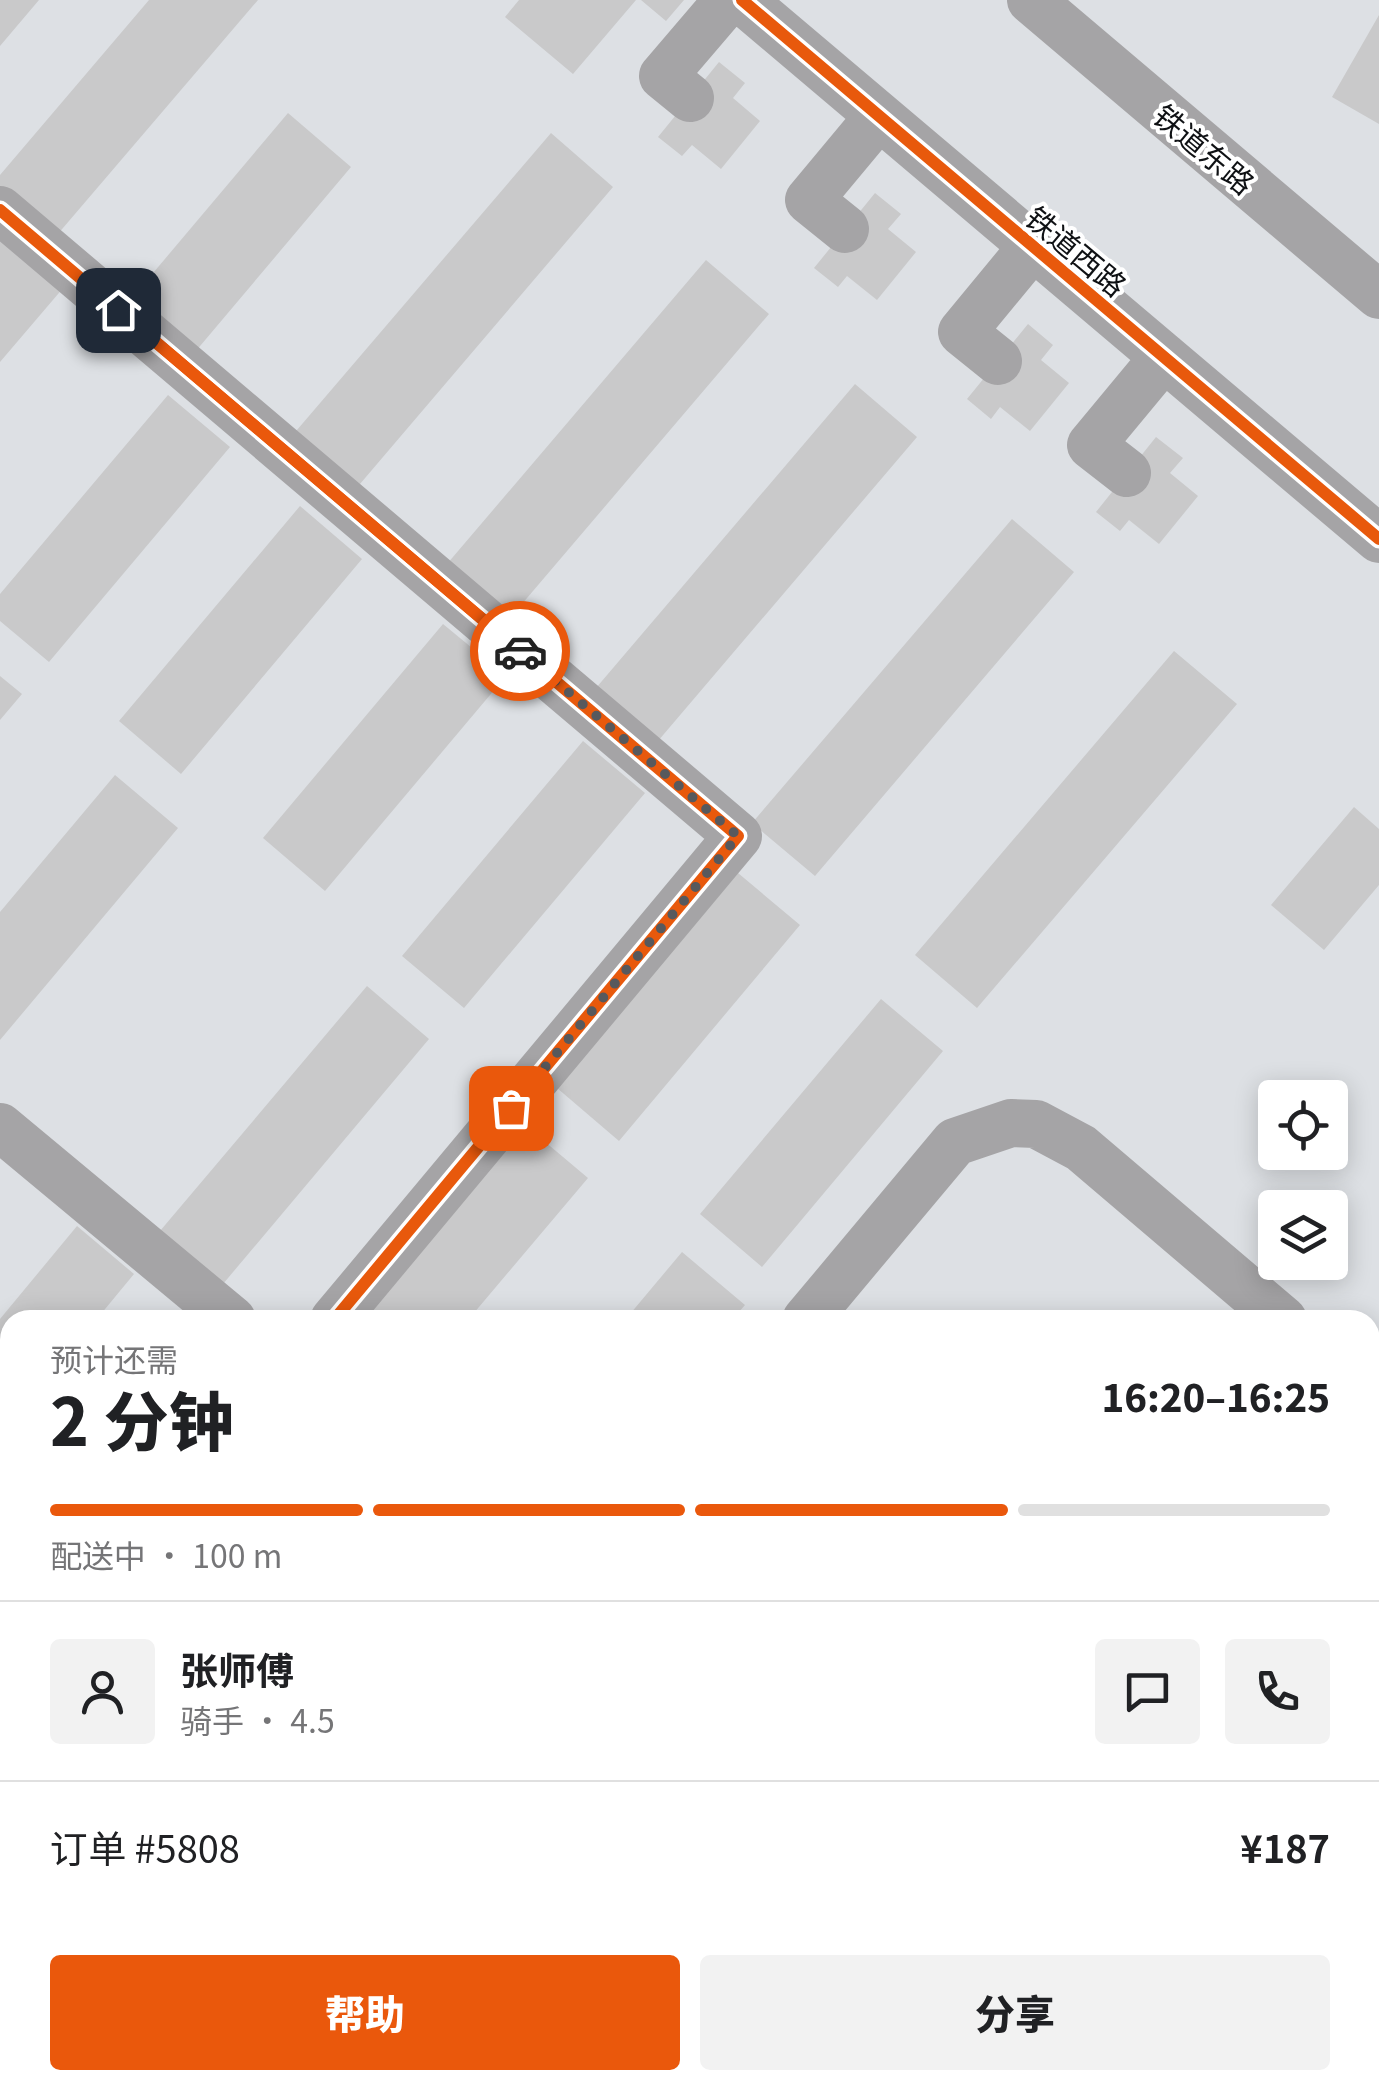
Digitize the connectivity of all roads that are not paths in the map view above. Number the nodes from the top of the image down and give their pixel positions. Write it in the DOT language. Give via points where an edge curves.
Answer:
graph roads {
  1 [pos="728,0"];
  2 [pos="742,0"];
  3 [pos="1031,0"];
  4 [pos="690,98"];
  5 [pos="879,116"];
  6 [pos="0,210"];
  7 [pos="845,230"];
  8 [pos="1033,246"];
  9 [pos="1379,295"];
  10 [pos="1164,357"];
  11 [pos="998,361"];
  12 [pos="1127,474"];
  13 [pos="1379,539"];
  14 [pos="0,1127"];
  15 [pos="220,1310"];
  16 [pos="342,1310"];
  17 [pos="814,1310"];
  18 [pos="1271,1310"];
  1 -- 4 [label="street" via="663,76"];
  2 -- 5 [label="street, 铁道西路"];
  3 -- 9 [label="street, 铁道东路"];
  5 -- 7 [label="street" via="809,200"];
  5 -- 8 [label="street, 铁道西路"];
  6 -- 16 [label="street" via="738,836"];
  8 -- 10 [label="street, 铁道西路"];
  8 -- 11 [label="street" via="962,332"];
  10 -- 12 [label="street" via="1092,444"];
  10 -- 13 [label="street, 铁道西路"];
  14 -- 15 [label="street"];
  17 -- 18 [label="street" via="955,1142 1011,1123 1036,1124 1080,1148"];
}
